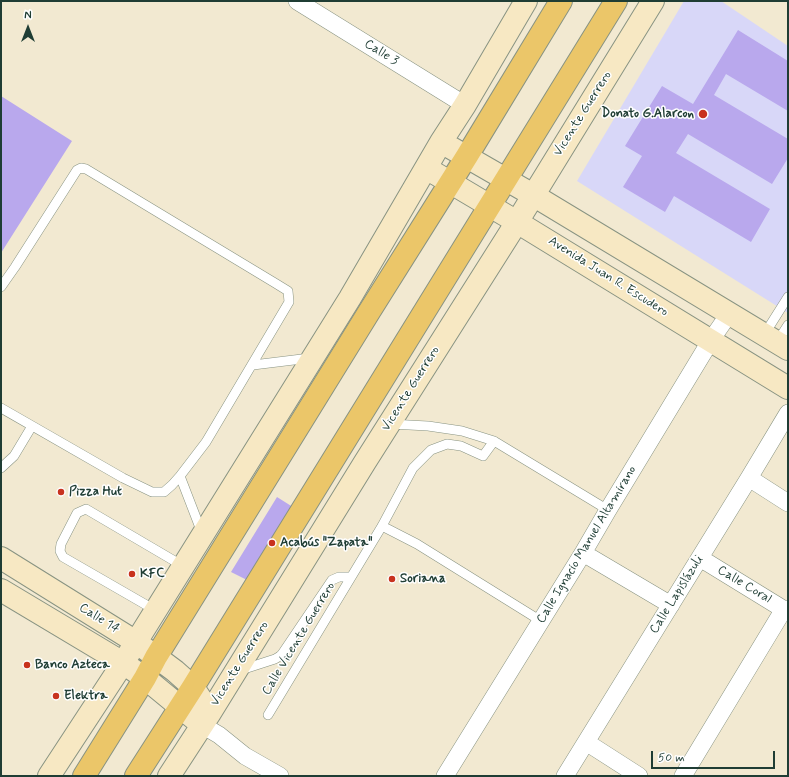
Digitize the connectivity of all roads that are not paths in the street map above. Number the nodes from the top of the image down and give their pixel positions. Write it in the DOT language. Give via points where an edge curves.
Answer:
graph roads {
  1 [pos="297,1"];
  2 [pos="526,1"];
  3 [pos="561,1"];
  4 [pos="616,1"];
  5 [pos="652,1"];
  6 [pos="465,105"];
  7 [pos="441,142"];
  8 [pos="467,156"];
  9 [pos="426,168"];
  10 [pos="505,179"];
  11 [pos="451,182"];
  12 [pos="533,195"];
  13 [pos="490,206"];
  14 [pos="517,222"];
  15 [pos="1,287"];
  16 [pos="788,297"];
  17 [pos="729,314"];
  18 [pos="779,338"];
  19 [pos="711,340"];
  20 [pos="313,357"];
  21 [pos="252,365"];
  22 [pos="788,388"];
  23 [pos="1,408"];
  24 [pos="788,413"];
  25 [pos="389,424"];
  26 [pos="32,426"];
  27 [pos="494,441"];
  28 [pos="1,468"];
  29 [pos="180,476"];
  30 [pos="749,478"];
  31 [pos="788,503"];
  32 [pos="608,510"];
  33 [pos="382,526"];
  34 [pos="203,534"];
  35 [pos="583,553"];
  36 [pos="1,558"];
  37 [pos="700,558"];
  38 [pos="183,566"];
  39 [pos="351,577"];
  40 [pos="1,590"];
  41 [pos="671,605"];
  42 [pos="155,610"];
  43 [pos="786,611"];
  44 [pos="541,621"];
  45 [pos="136,642"];
  46 [pos="156,657"];
  47 [pos="122,664"];
  48 [pos="235,672"];
  49 [pos="145,678"];
  50 [pos="193,687"];
  51 [pos="180,707"];
  52 [pos="268,716"];
  53 [pos="210,724"];
  54 [pos="586,742"];
  55 [pos="56,774"];
  56 [pos="84,776"];
  57 [pos="136,776"];
  58 [pos="169,776"];
  59 [pos="280,776"];
  60 [pos="445,776"];
  61 [pos="565,776"];
  62 [pos="639,776"];
  63 [pos="683,776"];
  1 -- 6 [label="street, Calle 3"];
  2 -- 6 [label="main road"];
  3 -- 8 [label="main road"];
  4 -- 10 [label="main road"];
  5 -- 12 [label="main road, Vicente Guerrero"];
  6 -- 7 [label="main road"];
  7 -- 8 [label="main road"];
  7 -- 9 [label="main road"];
  8 -- 10 [label="main road"];
  8 -- 11 [label="main road"];
  9 -- 11 [label="main road, Avenida Juan R. Escudero"];
  9 -- 20 [label="main road"];
  10 -- 12 [label="main road"];
  10 -- 13 [label="main road"];
  11 -- 13 [label="main road, Avenida Juan R. Escudero"];
  11 -- 46 [label="main road"];
  12 -- 14 [label="main road, Vicente Guerrero"];
  12 -- 17 [label="main road"];
  13 -- 14 [label="main road, Avenida Juan R. Escudero"];
  13 -- 50 [label="main road"];
  14 -- 19 [label="main road, Avenida Juan R. Escudero"];
  14 -- 25 [label="main road, Vicente Guerrero"];
  15 -- 21 [label="lane" via="77,170 86,169 288,291 289,302"];
  16 -- 18 [label="lane"];
  17 -- 18 [label="main road"];
  17 -- 19 [label="street, Calle Ignacio Manuel Altamirano"];
  19 -- 22 [label="main road, Avenida Juan R. Escudero"];
  19 -- 32 [label="street, Calle Ignacio Manuel Altamirano"];
  20 -- 21 [label="lane"];
  20 -- 34 [label="main road"];
  21 -- 29 [label="lane" via="206,442"];
  23 -- 26 [label="lane"];
  24 -- 30 [label="street, Calle Lapislázuli"];
  25 -- 27 [label="lane" via="462,431"];
  25 -- 48 [label="main road, Vicente Guerrero"];
  26 -- 28 [label="lane" via="14,456"];
  26 -- 29 [label="lane" via="152,492 164,492"];
  27 -- 32 [label="lane"];
  27 -- 33 [label="lane, Calle Vicente Guerrero" via="483,456 461,446 447,444 431,450 414,468"];
  29 -- 34 [label="lane"];
  30 -- 31 [label="street"];
  30 -- 37 [label="street, Calle Lapislázuli"];
  32 -- 35 [label="street, Calle Ignacio Manuel Altamirano"];
  33 -- 39 [label="lane, Calle Vicente Guerrero"];
  33 -- 44 [label="lane" via="418,544"];
  34 -- 38 [label="main road"];
  35 -- 41 [label="street"];
  35 -- 44 [label="street, Calle Ignacio Manuel Altamirano"];
  36 -- 45 [label="main road, Calle 14"];
  37 -- 41 [label="street, Calle Lapislázuli"];
  37 -- 43 [label="street, Calle Coral"];
  38 -- 42 [label="main road"];
  38 -- 42 [label="lane" via="86,510 77,513 61,544 60,551 63,557"];
  39 -- 48 [label="lane" via="332,580 280,656"];
  39 -- 52 [label="lane, Calle Vicente Guerrero"];
  40 -- 47 [label="main road, Calle 14"];
  41 -- 54 [label="street, Calle Lapislázuli"];
  42 -- 45 [label="main road"];
  43 -- 63 [label="street"];
  44 -- 60 [label="street, Calle Ignacio Manuel Altamirano"];
  45 -- 46 [label="main road, Calle 14"];
  45 -- 47 [label="main road"];
  46 -- 49 [label="main road"];
  46 -- 50 [label="main road, Calle 14"];
  47 -- 49 [label="main road, Calle 14"];
  47 -- 55 [label="main road"];
  48 -- 53 [label="main road, Vicente Guerrero"];
  49 -- 51 [label="main road, Calle 14"];
  49 -- 56 [label="main road"];
  50 -- 51 [label="main road"];
  50 -- 53 [label="main road, Calle 14"];
  51 -- 53 [label="main road, Calle 14"];
  51 -- 57 [label="main road"];
  53 -- 58 [label="main road, Vicente Guerrero"];
  53 -- 59 [label="street" via="245,756"];
  54 -- 61 [label="street, Calle Lapislázuli"];
  54 -- 62 [label="street"];
}
